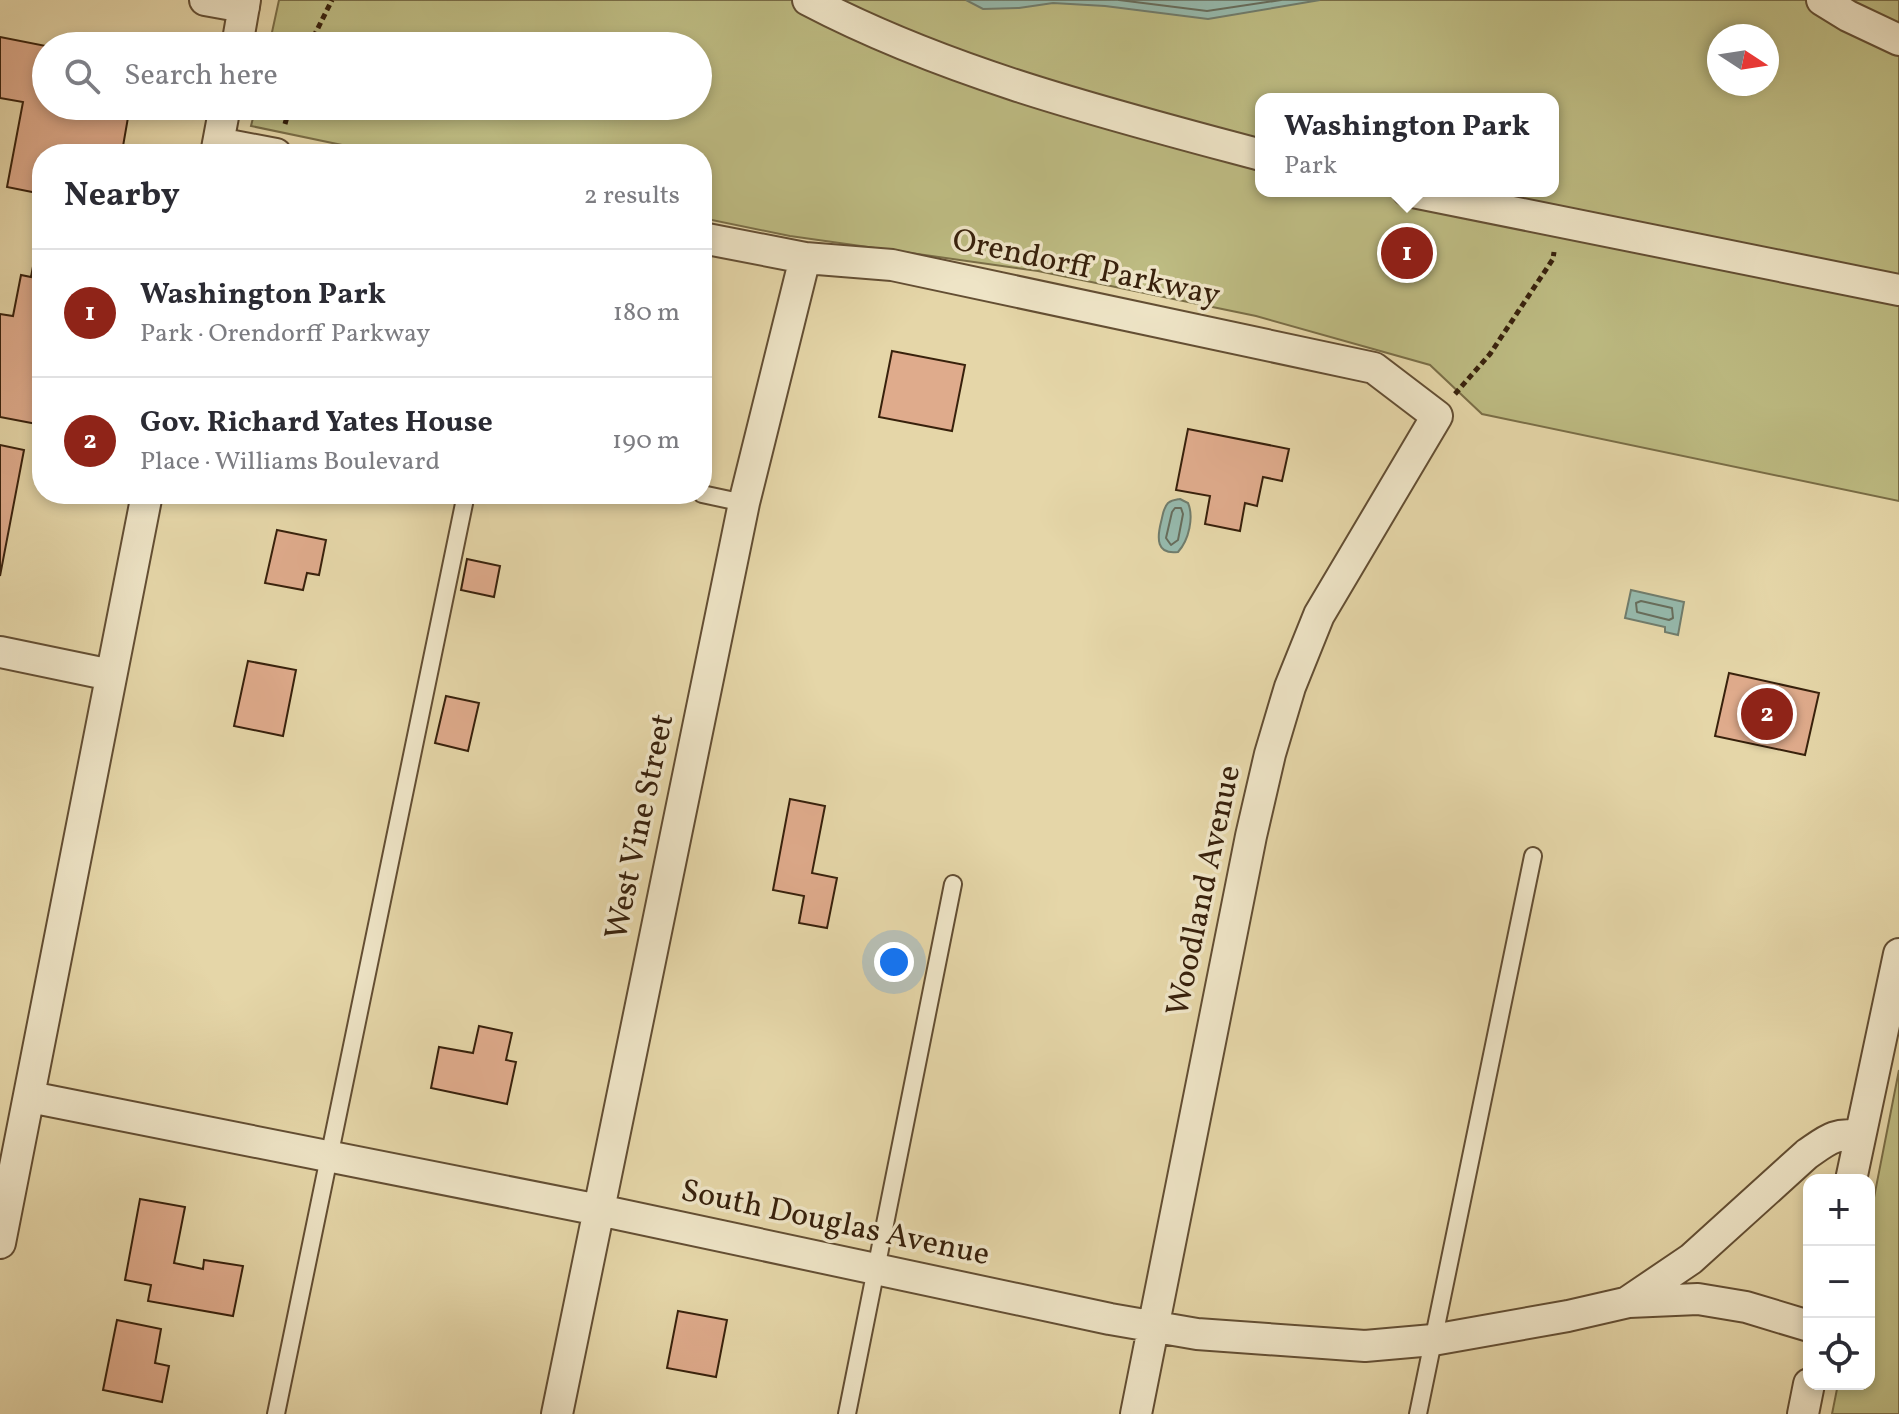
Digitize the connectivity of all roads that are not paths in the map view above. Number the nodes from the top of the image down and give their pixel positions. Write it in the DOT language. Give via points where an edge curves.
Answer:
graph roads {
  1 [pos="205,0"];
  2 [pos="808,0"];
  3 [pos="1822,0"];
  4 [pos="245,4"];
  5 [pos="240,32"];
  6 [pos="1899,40"];
  7 [pos="222,120"];
  8 [pos="280,142"];
  9 [pos="218,144"];
  10 [pos="259,144"];
  11 [pos="1255,153"];
  12 [pos="1438,197"];
  13 [pos="712,240"];
  14 [pos="805,258"];
  15 [pos="1899,290"];
  16 [pos="1437,416"];
  17 [pos="712,496"];
  18 [pos="744,503"];
  19 [pos="145,504"];
  20 [pos="464,504"];
  21 [pos="0,652"];
  22 [pos="111,675"];
  23 [pos="1533,856"];
  24 [pos="953,884"];
  25 [pos="1899,954"];
  26 [pos="30,1097"];
  27 [pos="1860,1137"];
  28 [pos="328,1156"];
  29 [pos="1852,1174"];
  30 [pos="599,1210"];
  31 [pos="0,1243"];
  32 [pos="875,1269"];
  33 [pos="1629,1302"];
  34 [pos="1803,1324"];
  35 [pos="1154,1326"];
  36 [pos="1433,1340"];
  37 [pos="1808,1390"];
  38 [pos="276,1414"];
  39 [pos="557,1414"];
  40 [pos="847,1414"];
  41 [pos="1136,1414"];
  42 [pos="1418,1414"];
  43 [pos="1803,1414"];
  1 -- 4 [label="street"];
  2 -- 11 [label="street" via="850,22 982,73"];
  3 -- 6 [label="street"];
  4 -- 5 [label="street"];
  7 -- 9 [label="street"];
  8 -- 10 [label="street"];
  12 -- 15 [label="street"];
  13 -- 14 [label="street, Orendorff Parkway"];
  14 -- 16 [label="street, Orendorff Parkway" via="892,265 1374,368"];
  14 -- 18 [label="street, West Vine Street"];
  16 -- 35 [label="street, Woodland Avenue" via="1319,615 1290,687 1251,836"];
  17 -- 18 [label="lane"];
  18 -- 30 [label="street, West Vine Street"];
  19 -- 22 [label="street"];
  20 -- 28 [label="lane"];
  21 -- 22 [label="street"];
  22 -- 26 [label="street"];
  23 -- 36 [label="lane"];
  24 -- 32 [label="lane"];
  25 -- 27 [label="street"];
  26 -- 28 [label="street, South Douglas Avenue"];
  26 -- 31 [label="street"];
  27 -- 29 [label="street"];
  27 -- 33 [label="street, South Douglas Avenue" via="1829,1139 1807,1154 1691,1259"];
  28 -- 30 [label="street, South Douglas Avenue"];
  28 -- 38 [label="lane"];
  30 -- 32 [label="street, South Douglas Avenue"];
  30 -- 39 [label="street, West Vine Street"];
  32 -- 35 [label="street, South Douglas Avenue"];
  32 -- 40 [label="lane"];
  33 -- 34 [label="street, South Douglas Avenue" via="1698,1299"];
  33 -- 36 [label="street, South Douglas Avenue"];
  35 -- 36 [label="street, South Douglas Avenue" via="1310,1344"];
  35 -- 41 [label="street, Woodland Avenue"];
  36 -- 42 [label="lane"];
  37 -- 43 [label="street"];
}
